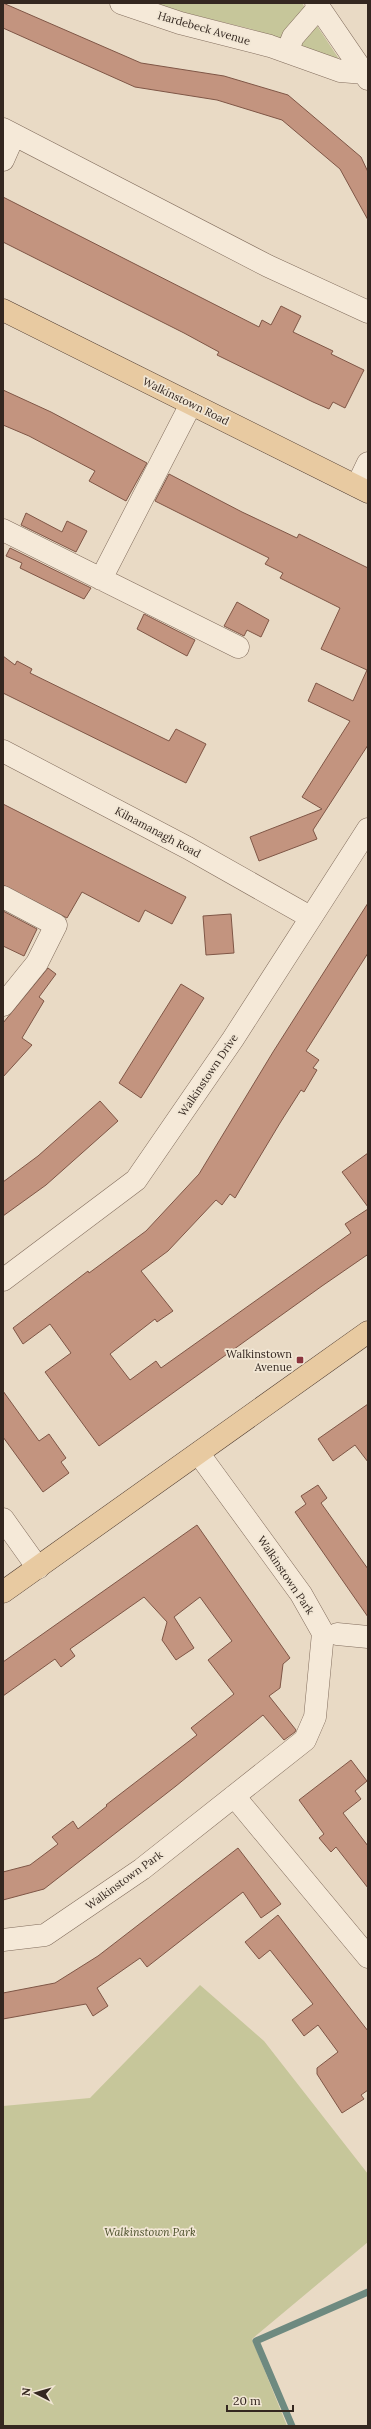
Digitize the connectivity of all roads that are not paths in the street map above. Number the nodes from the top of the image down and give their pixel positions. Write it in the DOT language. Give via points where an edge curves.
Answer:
graph roads {
  1 [pos="121,3"];
  2 [pos="317,5"];
  3 [pos="287,52"];
  4 [pos="366,76"];
  5 [pos="9,132"];
  6 [pos="3,160"];
  7 [pos="3,310"];
  8 [pos="368,312"];
  9 [pos="192,404"];
  10 [pos="368,463"];
  11 [pos="363,489"];
  12 [pos="3,530"];
  13 [pos="101,579"];
  14 [pos="238,647"];
  15 [pos="3,752"];
  16 [pos="368,829"];
  17 [pos="3,897"];
  18 [pos="310,917"];
  19 [pos="3,1005"];
  20 [pos="3,1280"];
  21 [pos="368,1332"];
  22 [pos="199,1454"];
  23 [pos="3,1519"];
  24 [pos="38,1568"];
  25 [pos="3,1592"];
  26 [pos="337,1634"];
  27 [pos="368,1637"];
  28 [pos="234,1796"];
  29 [pos="3,1940"];
  30 [pos="368,1957"];
  1 -- 3 [label="street, Hardebeck Avenue" via="180,23"];
  2 -- 3 [label="street" via="293,37"];
  2 -- 4 [label="street"];
  3 -- 4 [label="street, Hardebeck Avenue" via="340,71"];
  5 -- 6 [label="street"];
  5 -- 8 [label="street" via="268,266"];
  7 -- 9 [label="main road, Walkinstown Road"];
  9 -- 11 [label="main road, Walkinstown Road"];
  9 -- 13 [label="street"];
  10 -- 11 [label="street"];
  12 -- 13 [label="street"];
  13 -- 14 [label="street"];
  15 -- 18 [label="street, Kilnamanagh Road" via="188,848"];
  16 -- 18 [label="street, Walkinstown Drive"];
  17 -- 19 [label="street" via="56,925 38,963"];
  18 -- 20 [label="street, Walkinstown Drive" via="233,1039 136,1180"];
  21 -- 22 [label="main road"];
  22 -- 24 [label="main road"];
  22 -- 28 [label="street, Walkinstown Park" via="301,1594 323,1633 315,1717 305,1740"];
  23 -- 24 [label="street"];
  24 -- 25 [label="main road"];
  26 -- 27 [label="street"];
  28 -- 29 [label="street, Walkinstown Park" via="142,1869 45,1935"];
  28 -- 30 [label="street"];
}
